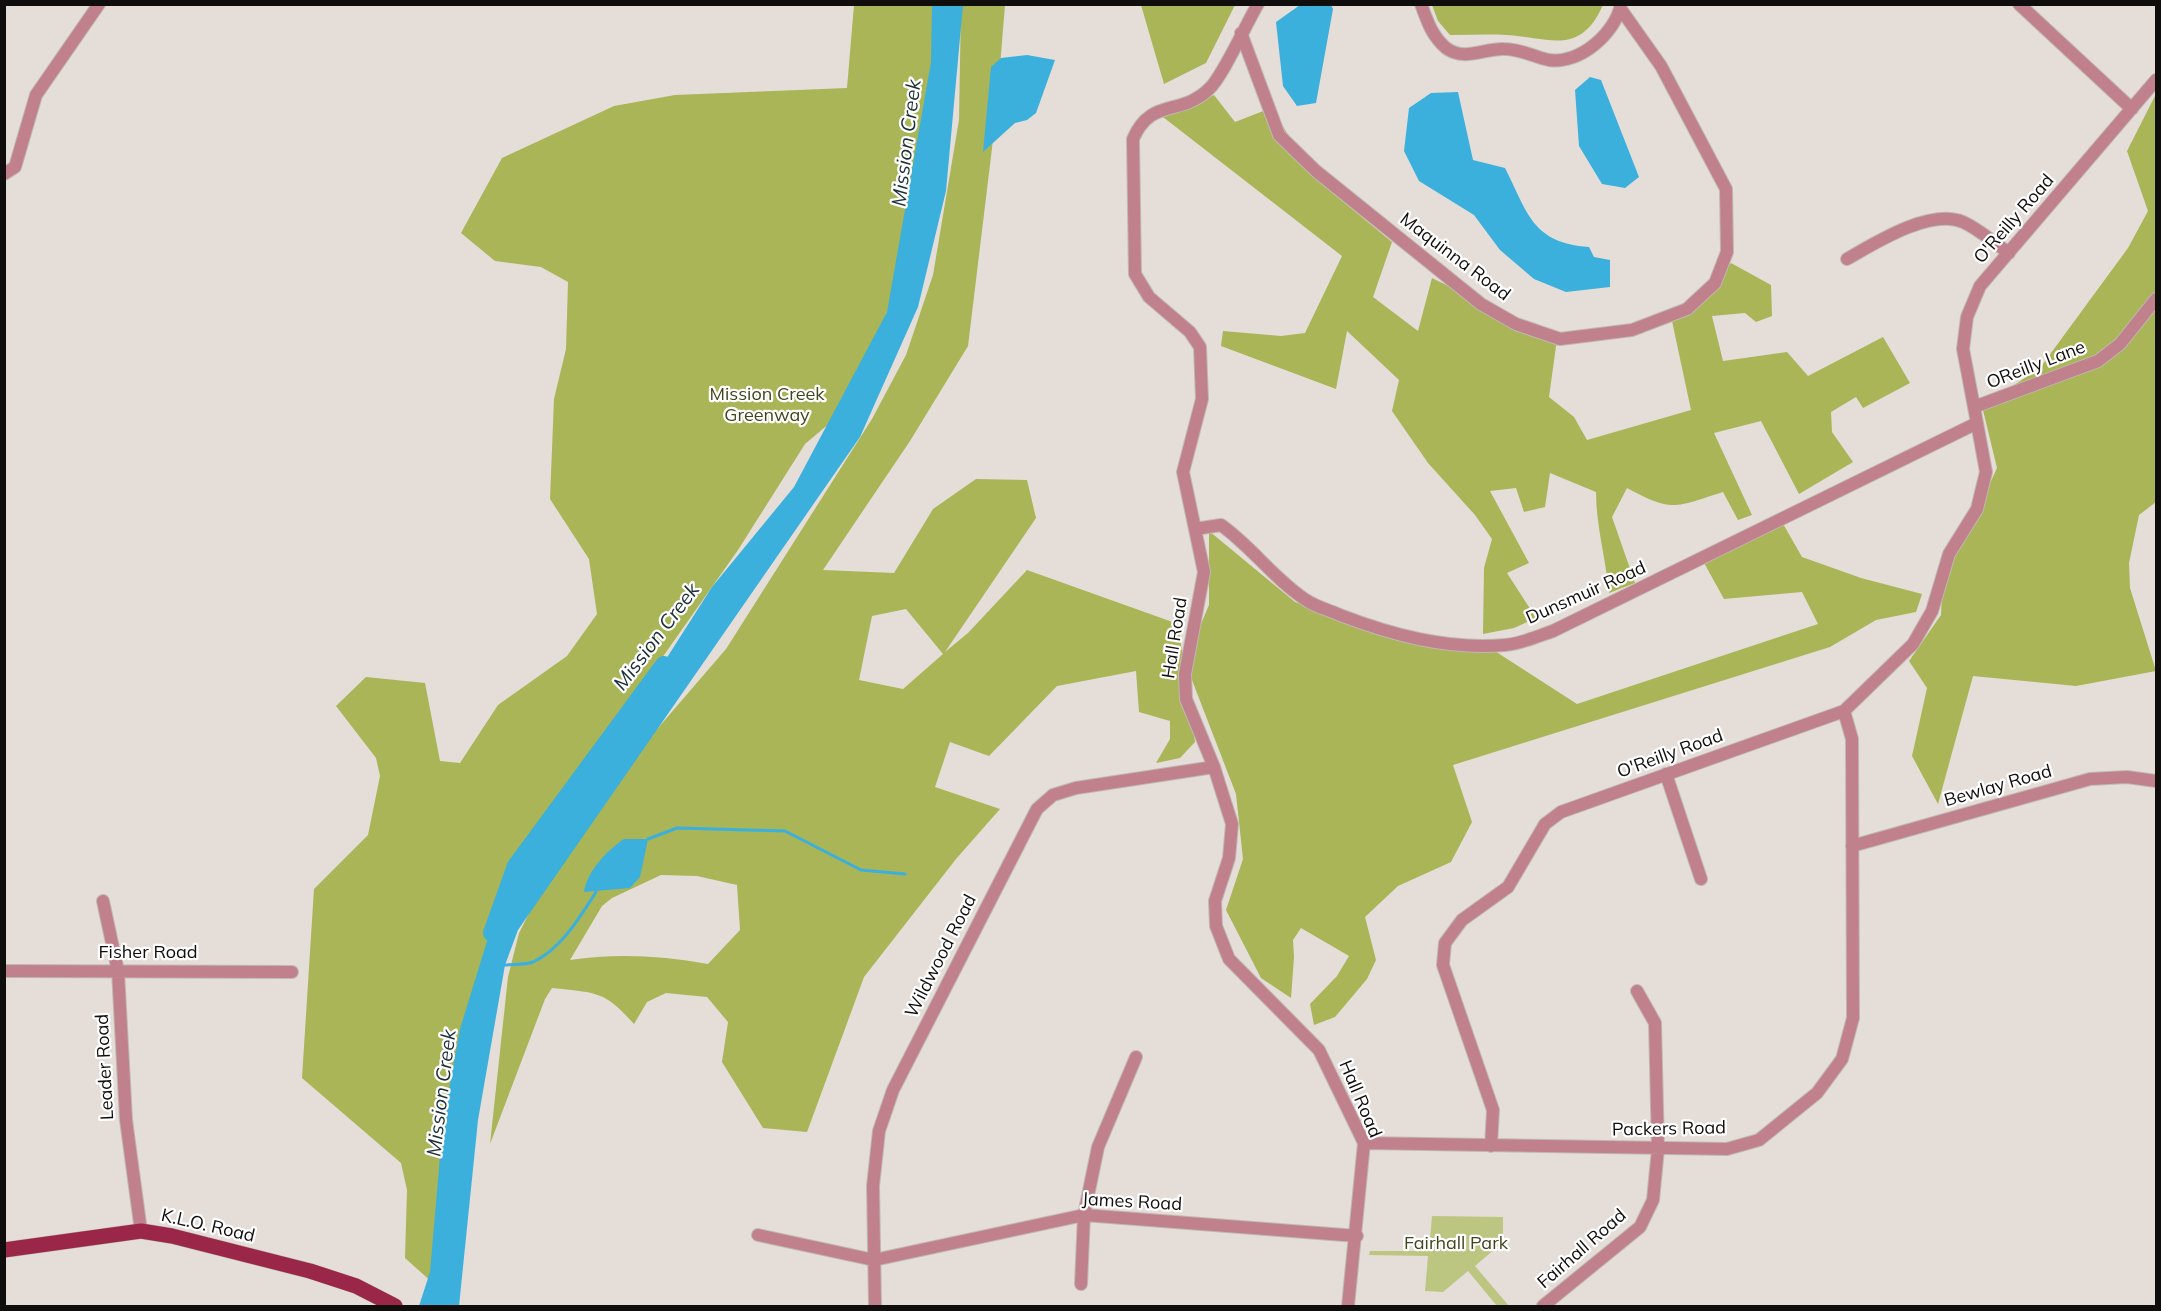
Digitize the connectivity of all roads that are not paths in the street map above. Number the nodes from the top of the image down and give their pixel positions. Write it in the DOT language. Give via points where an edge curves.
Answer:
graph roads {
  1 [pos="99,4"];
  2 [pos="1258,4"];
  3 [pos="1421,4"];
  4 [pos="2019,4"];
  5 [pos="1621,6"];
  6 [pos="1241,33"];
  7 [pos="2157,80"];
  8 [pos="2132,109"];
  9 [pos="4,174"];
  10 [pos="2009,253"];
  11 [pos="1847,259"];
  12 [pos="2157,299"];
  13 [pos="1974,407"];
  14 [pos="1977,423"];
  15 [pos="1195,529"];
  16 [pos="1844,711"];
  17 [pos="1214,767"];
  18 [pos="1666,774"];
  19 [pos="2157,781"];
  20 [pos="1852,846"];
  21 [pos="1701,879"];
  22 [pos="103,901"];
  23 [pos="4,971"];
  24 [pos="118,971"];
  25 [pos="292,972"];
  26 [pos="1637,991"];
  27 [pos="1136,1057"];
  28 [pos="1364,1143"];
  29 [pos="1491,1146"];
  30 [pos="1658,1149"];
  31 [pos="1084,1215"];
  32 [pos="141,1231"];
  33 [pos="758,1235"];
  34 [pos="1357,1236"];
  35 [pos="4,1250"];
  36 [pos="874,1260"];
  37 [pos="1081,1284"];
  38 [pos="394,1306"];
  39 [pos="876,1306"];
  40 [pos="1348,1306"];
  41 [pos="1543,1306"];
  1 -- 9 [label="street" via="36,95 15,167"];
  2 -- 6 [label="street, Hall Road"];
  3 -- 5 [label="street" via="1430,31 1448,49 1469,56 1501,48 1518,49 1550,60 1581,54 1606,34"];
  4 -- 8 [label="street"];
  5 -- 6 [label="street, Maquinna Road" via="1660,66 1726,189 1727,252 1715,283 1687,309 1632,330 1560,339 1516,324 1481,304 1316,171 1279,135"];
  6 -- 15 [label="street, Hall Road" via="1212,86 1196,101 1152,113 1139,124 1133,139 1135,274 1149,297 1190,332 1200,347 1202,399 1183,472"];
  7 -- 8 [label="street, O'Reilly Road"];
  8 -- 10 [label="street, O'Reilly Road"];
  10 -- 11 [label="street" via="1961,221 1930,220 1898,231"];
  10 -- 13 [label="street, O'Reilly Road" via="1980,286 1967,317 1963,349"];
  12 -- 13 [label="street, OReilly Lane" via="2120,344 2098,361"];
  13 -- 14 [label="street"];
  14 -- 15 [label="street, Dunsmuir Road" via="1553,631 1508,645 1468,647 1366,625 1309,602 1280,581 1240,538 1221,525"];
  14 -- 16 [label="street, O'Reilly Road" via="1986,472 1977,509 1949,554 1932,611 1913,644"];
  15 -- 17 [label="street, Hall Road" via="1204,573 1185,674 1186,699"];
  16 -- 18 [label="street, O'Reilly Road"];
  16 -- 20 [label="street, Packers Road" via="1852,739"];
  17 -- 28 [label="street, Hall Road" via="1232,824 1229,858 1215,901 1216,926 1229,959 1319,1050"];
  17 -- 36 [label="street, Wildwood Road" via="1076,788 1053,795 1037,809 893,1090 879,1131 873,1186"];
  18 -- 21 [label="street"];
  18 -- 29 [label="street, O'Reilly Road" via="1561,812 1545,824 1508,887 1462,920 1445,943 1443,965 1493,1110"];
  19 -- 20 [label="street, Bewlay Road" via="2127,777 2090,779"];
  20 -- 30 [label="street, Packers Road" via="1853,1018 1842,1059 1817,1093 1759,1140 1727,1149"];
  22 -- 24 [label="street, Leader Road"];
  23 -- 24 [label="street, Fisher Road"];
  24 -- 25 [label="street, Fisher Road"];
  24 -- 32 [label="street, Leader Road" via="126,1120"];
  26 -- 30 [label="street, Fairhall Road" via="1655,1023"];
  27 -- 31 [label="street" via="1098,1147"];
  28 -- 29 [label="street, Packers Road"];
  28 -- 34 [label="street, Hall Road"];
  29 -- 30 [label="street, Packers Road"];
  30 -- 41 [label="street, Fairhall Road" via="1653,1200 1640,1227"];
  31 -- 34 [label="street, James Road"];
  31 -- 36 [label="street, James Road"];
  31 -- 37 [label="street"];
  32 -- 35 [label="main road, K.L.O. Road"];
  32 -- 38 [label="main road, K.L.O. Road" via="310,1271 356,1286"];
  33 -- 36 [label="street"];
  34 -- 40 [label="street, Hall Road"];
  36 -- 39 [label="street, Wildwood Road"];
}
